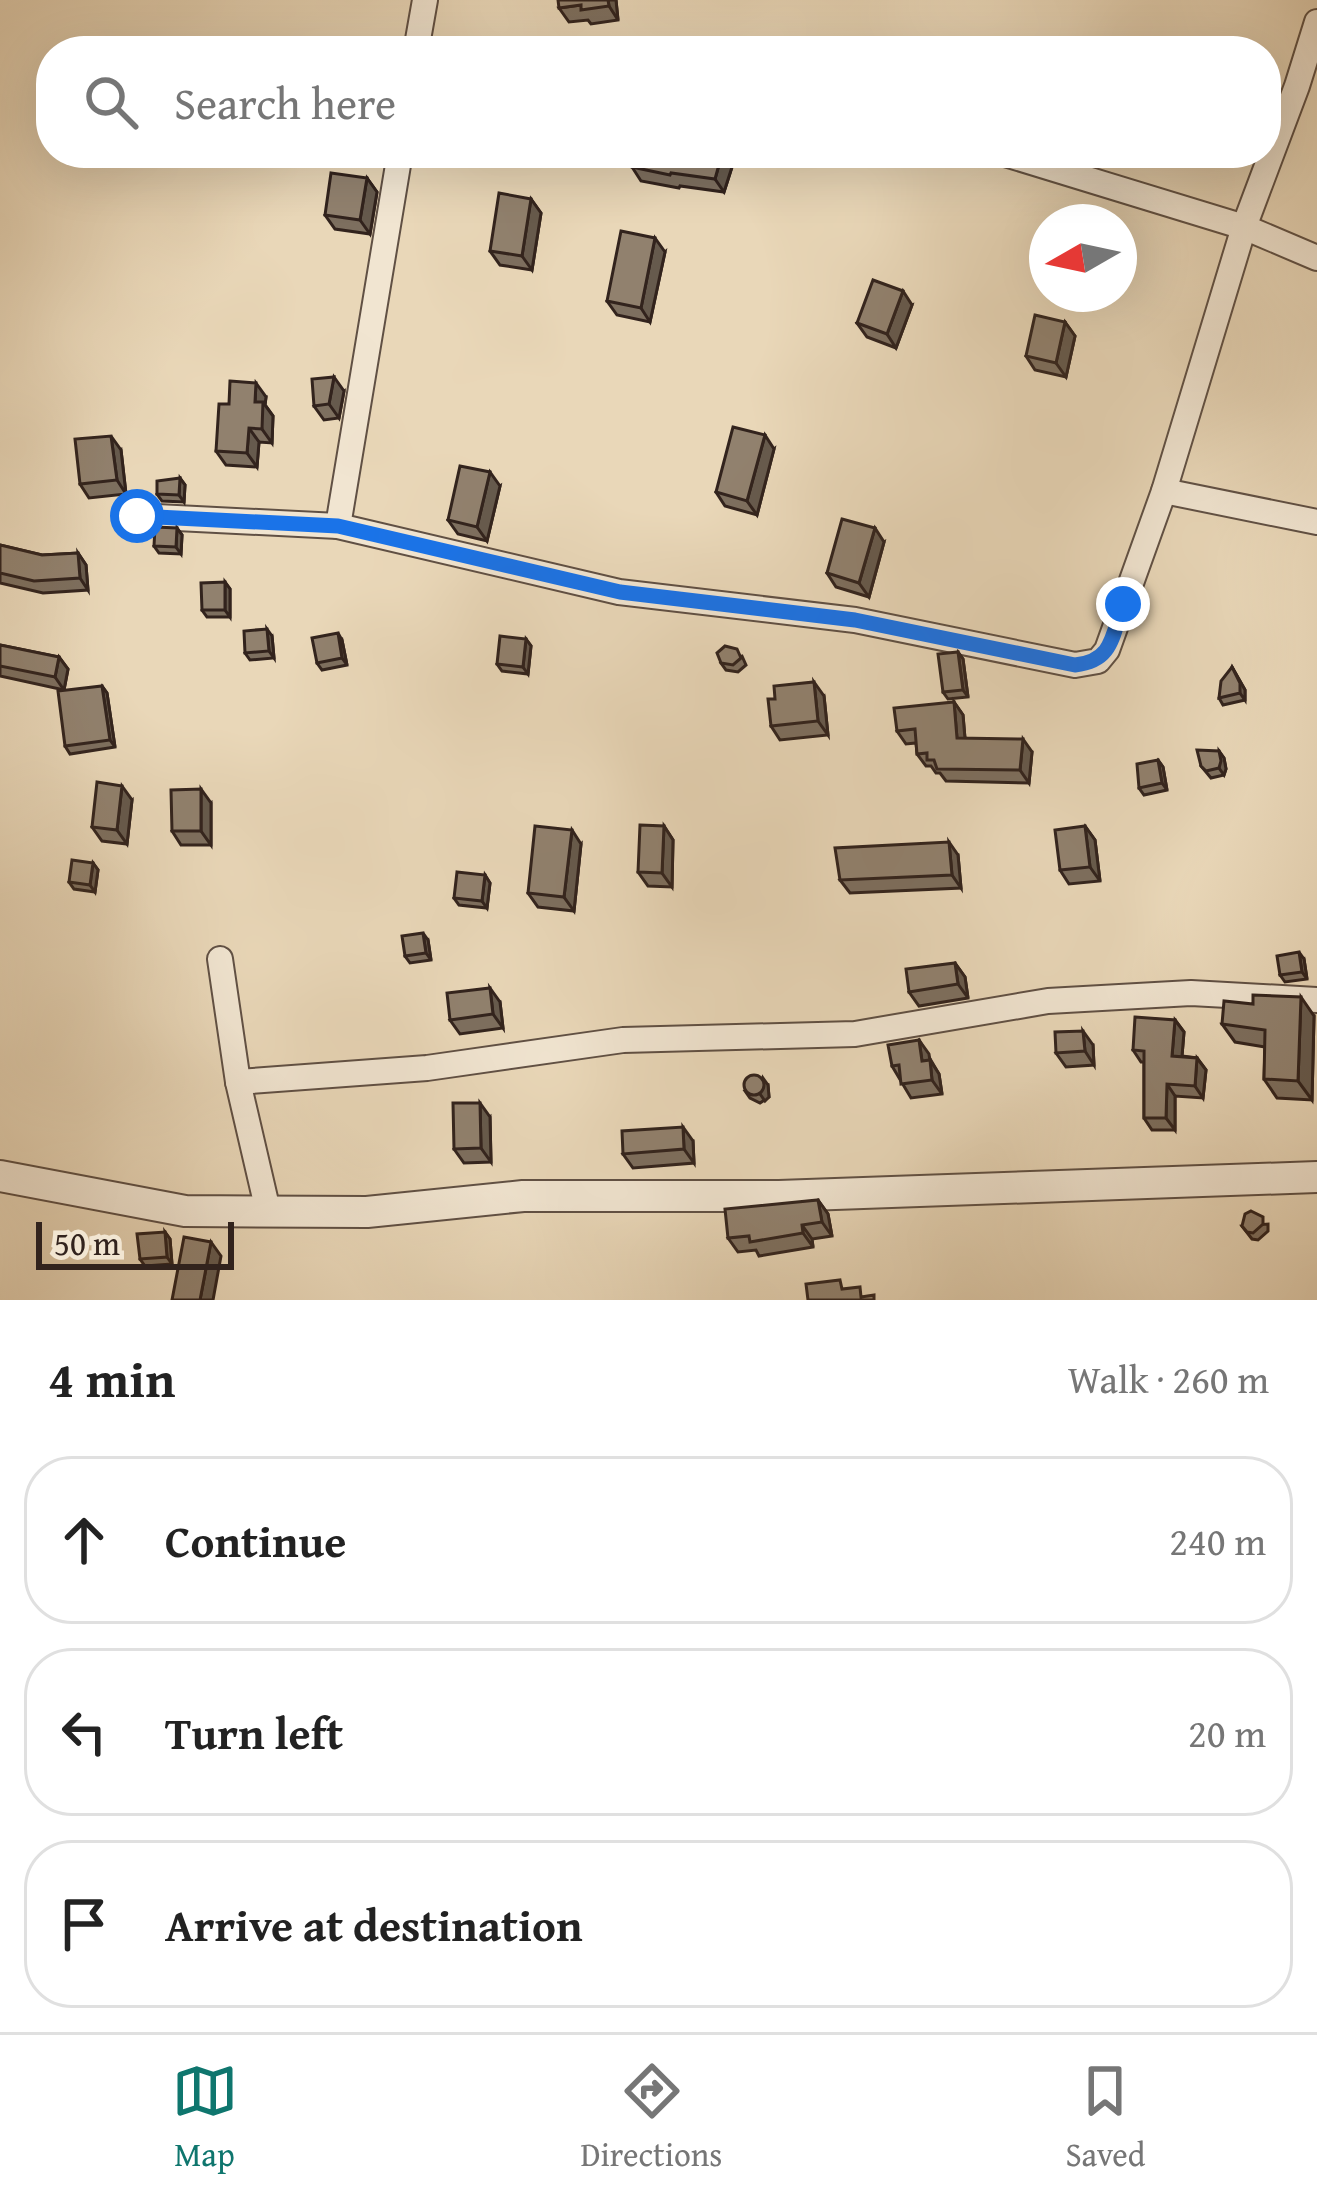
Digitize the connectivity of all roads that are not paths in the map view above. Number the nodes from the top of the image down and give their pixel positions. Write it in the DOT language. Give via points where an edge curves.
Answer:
graph roads {
  1 [pos="425,0"];
  2 [pos="1317,22"];
  3 [pos="419,36"];
  4 [pos="1307,91"];
  5 [pos="1281,147"];
  6 [pos="398,168"];
  7 [pos="1051,168"];
  8 [pos="1271,168"];
  9 [pos="1244,227"];
  10 [pos="1317,258"];
  11 [pos="1163,491"];
  12 [pos="137,516"];
  13 [pos="1317,522"];
  14 [pos="338,526"];
  15 [pos="220,959"];
  16 [pos="1317,1000"];
  17 [pos="238,1082"];
  18 [pos="0,1176"];
  19 [pos="1317,1177"];
  20 [pos="268,1211"];
  1 -- 3 [label="street"];
  2 -- 4 [label="street"];
  4 -- 5 [label="street"];
  6 -- 14 [label="street"];
  7 -- 9 [label="street"];
  8 -- 9 [label="street"];
  9 -- 10 [label="street"];
  9 -- 11 [label="street"];
  11 -- 13 [label="street"];
  11 -- 14 [label="street" via="1107,650 1098,661 1075,665 855,620 620,592"];
  12 -- 14 [label="street"];
  15 -- 17 [label="street"];
  16 -- 17 [label="street" via="1191,993 1048,1001 855,1034 623,1040 428,1068"];
  17 -- 20 [label="street"];
  18 -- 20 [label="street" via="185,1210"];
  19 -- 20 [label="street" via="779,1196 523,1196 368,1212"];
}
